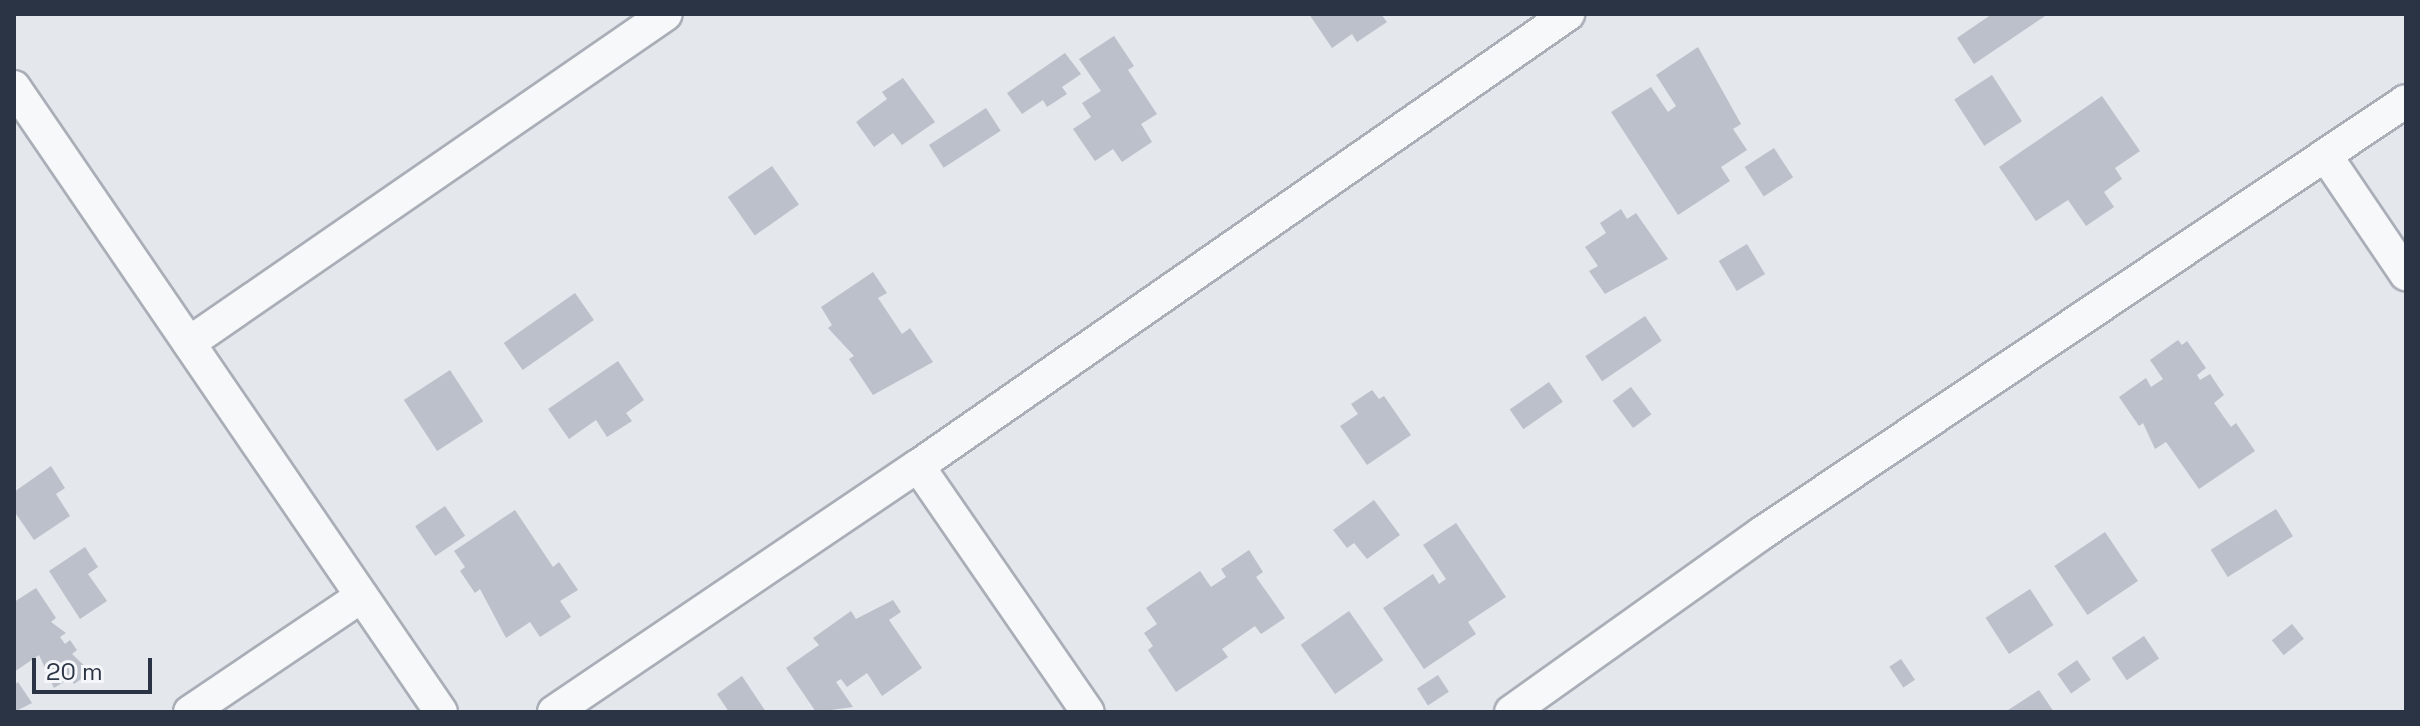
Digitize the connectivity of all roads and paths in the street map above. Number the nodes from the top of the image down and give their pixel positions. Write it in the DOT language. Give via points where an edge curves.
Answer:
graph roads {
  1 [pos="666,14"];
  2 [pos="1568,14"];
  3 [pos="14,87"];
  4 [pos="2406,101"];
  5 [pos="2326,156"];
  6 [pos="2406,274"];
  7 [pos="189,343"];
  8 [pos="918,466"];
  9 [pos="362,596"];
  10 [pos="190,712"];
  11 [pos="441,712"];
  12 [pos="554,712"];
  13 [pos="1088,712"];
  14 [pos="1511,712"];
  1 -- 7 [label="street"];
  2 -- 8 [label="street"];
  3 -- 7 [label="street"];
  4 -- 5 [label="street"];
  5 -- 6 [label="street"];
  5 -- 14 [label="street" via="1775,524"];
  7 -- 9 [label="street"];
  8 -- 12 [label="street"];
  8 -- 13 [label="street"];
  9 -- 10 [label="street"];
  9 -- 11 [label="street"];
}
